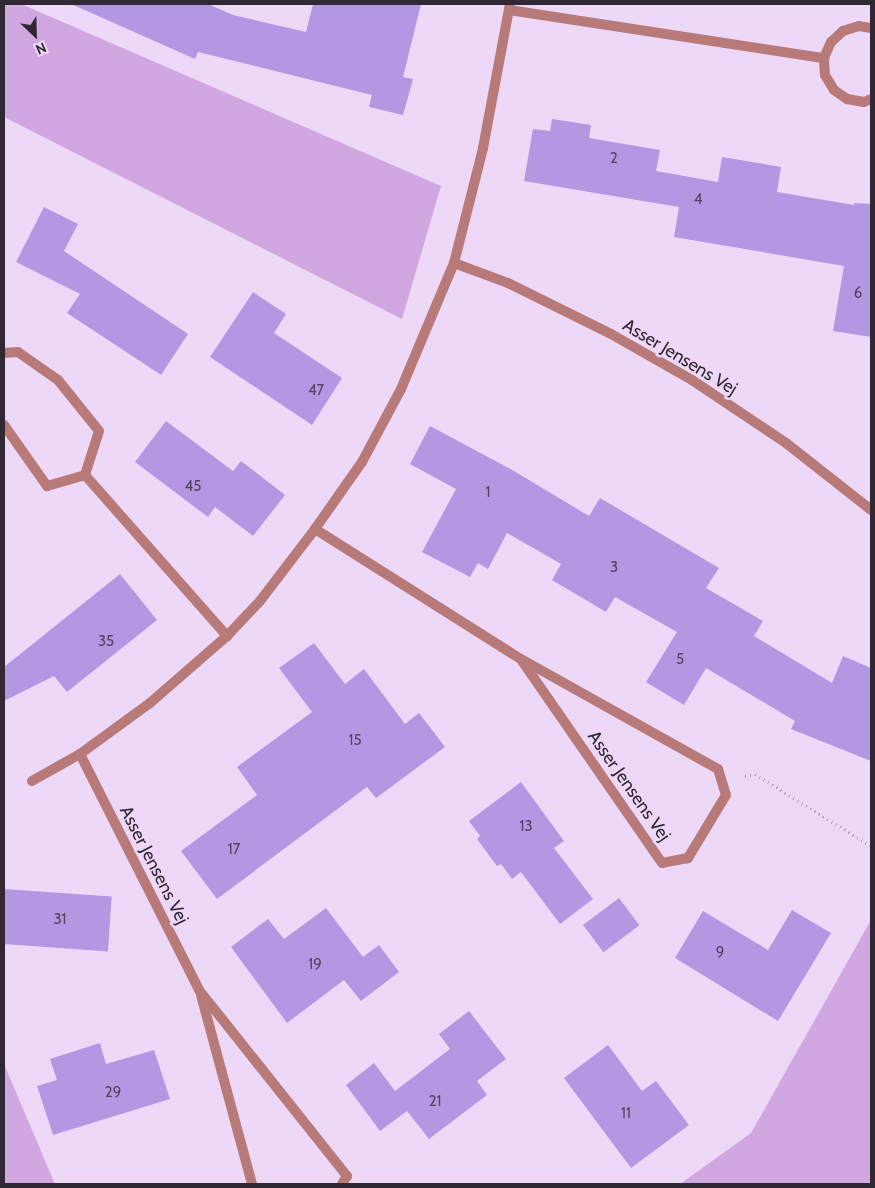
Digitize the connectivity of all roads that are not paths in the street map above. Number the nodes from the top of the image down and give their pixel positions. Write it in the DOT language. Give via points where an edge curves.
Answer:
graph roads {
  1 [pos="510,7"];
  2 [pos="871,28"];
  3 [pos="824,58"];
  4 [pos="871,99"];
  5 [pos="454,263"];
  6 [pos="4,354"];
  7 [pos="4,425"];
  8 [pos="85,474"];
  9 [pos="871,510"];
  10 [pos="315,529"];
  11 [pos="227,636"];
  12 [pos="521,659"];
  13 [pos="80,754"];
  14 [pos="32,781"];
  15 [pos="199,990"];
  16 [pos="252,1184"];
  17 [pos="342,1184"];
  1 -- 3 [label="street"];
  1 -- 5 [label="street" via="483,148"];
  2 -- 3 [label="street" via="859,26 843,31 830,42"];
  3 -- 4 [label="street" via="826,75 834,90 847,99 864,102"];
  5 -- 9 [label="street, Asser Jensens Vej" via="508,283 611,334 692,380 786,442"];
  5 -- 10 [label="street" via="401,389 362,462"];
  6 -- 8 [label="street" via="18,352 58,380 100,431"];
  7 -- 8 [label="street" via="48,486"];
  8 -- 11 [label="street"];
  10 -- 11 [label="street" via="260,601"];
  10 -- 12 [label="street, Asser Jensens Vej"];
  11 -- 13 [label="street" via="150,703"];
  12 -- 12 [label="street, Asser Jensens Vej" via="718,769 726,795 688,858 662,863"];
  13 -- 14 [label="street"];
  13 -- 15 [label="street, Asser Jensens Vej"];
  15 -- 16 [label="street, Asser Jensens Vej"];
  15 -- 17 [label="street, Asser Jensens Vej" via="347,1176"];
}
